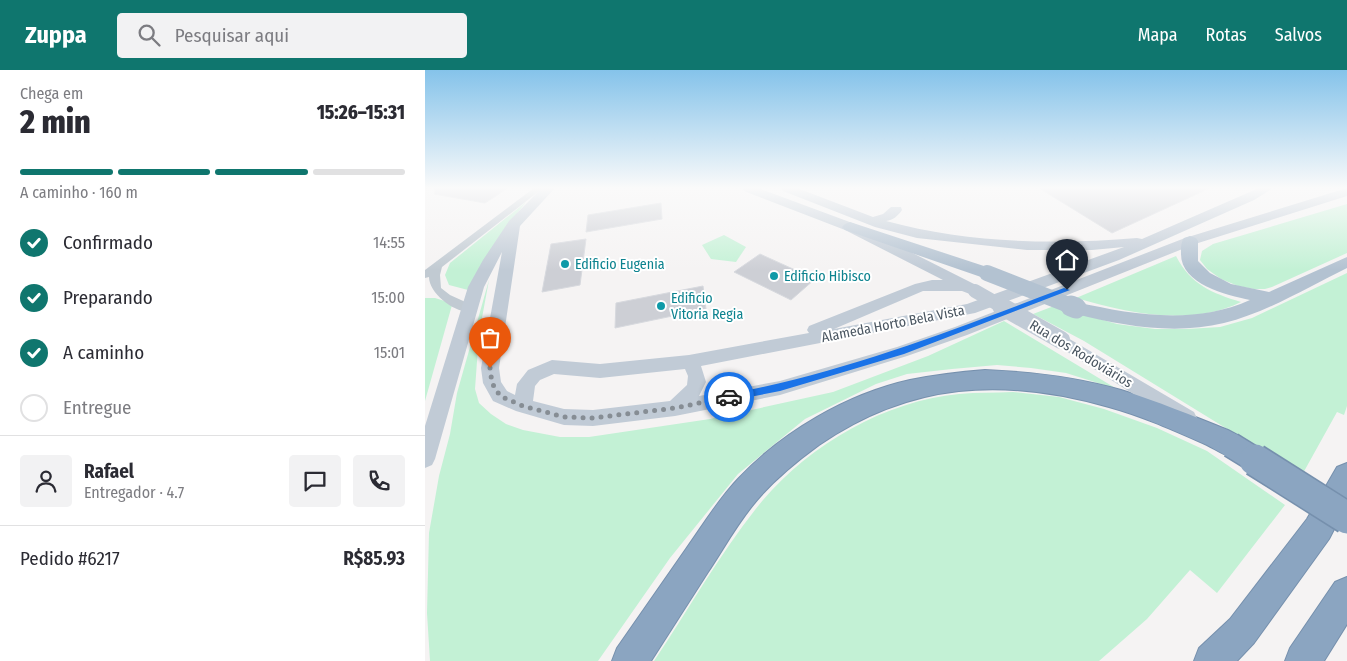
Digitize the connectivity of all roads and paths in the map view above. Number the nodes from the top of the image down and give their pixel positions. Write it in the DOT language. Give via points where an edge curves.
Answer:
graph roads {
  1 [pos="503,216"];
  2 [pos="521,216"];
  3 [pos="821,216"];
  4 [pos="859,216"];
  5 [pos="890,216"];
  6 [pos="1209,216"];
  7 [pos="1271,216"];
  8 [pos="872,221"];
  9 [pos="514,224"];
  10 [pos="850,227"];
  11 [pos="1157,239"];
  12 [pos="1190,241"];
  13 [pos="1347,262"];
  14 [pos="437,266"];
  15 [pos="425,275"];
  16 [pos="971,289"];
  17 [pos="428,296"];
  18 [pos="443,296"];
  19 [pos="1271,298"];
  20 [pos="468,308"];
  21 [pos="776,346"];
  22 [pos="689,362"];
  23 [pos="523,406"];
  24 [pos="675,408"];
  25 [pos="1225,442"];
  26 [pos="425,459"];
  27 [pos="1347,476"];
  28 [pos="1332,524"];
  29 [pos="1347,594"];
  30 [pos="630,661"];
  31 [pos="1212,661"];
  32 [pos="1303,661"];
  1 -- 14 [label="street"];
  2 -- 9 [label="street"];
  3 -- 10 [label="street, Rua dos Rodoviários"];
  4 -- 8 [label="street"];
  5 -- 8 [label="street"];
  6 -- 11 [label="street, Alameda Horto Bela Vista"];
  7 -- 12 [label="street, Alameda Horto Bela Vista"];
  8 -- 11 [label="street" via="917,234 1027,246 1091,246"];
  9 -- 20 [label="street" via="484,269"];
  9 -- 23 [label="street, Alameda Horto Bela Vista" via="490,368 492,383 500,396"];
  10 -- 16 [label="street, Rua dos Rodoviários"];
  10 -- 19 [label="main road, bridge" via="987,273 1076,308 1107,316 1200,321 1225,317"];
  11 -- 21 [label="street, Alameda Horto Bela Vista" via="1115,258 969,309"];
  12 -- 19 [label="main road" via="1190,260 1209,280 1249,296"];
  12 -- 24 [label="street, Alameda Horto Bela Vista" via="901,352 780,388"];
  13 -- 19 [label="main road"];
  14 -- 15 [label="street"];
  14 -- 18 [label="street" via="433,281 435,289"];
  16 -- 21 [label="street" via="943,285 920,287"];
  16 -- 25 [label="street, Rua dos Rodoviários, bridge" via="1061,340"];
  17 -- 18 [label="street"];
  18 -- 20 [label="street"];
  20 -- 26 [label="street"];
  21 -- 22 [label="street, Alameda Horto Bela Vista"];
  22 -- 23 [label="street, Alameda Horto Bela Vista" via="600,371 552,368 534,376 526,384"];
  22 -- 24 [label="street" via="695,369 696,385"];
  23 -- 24 [label="street, Alameda Horto Bela Vista" via="564,417 593,418"];
  25 -- 28 [label="highway, Rua dos Rodoviários, bridge"];
  25 -- 30 [label="highway" via="1108,396 1032,381 953,381 885,396 821,428 747,490 720,525"];
  27 -- 28 [label="highway"];
  28 -- 31 [label="highway" via="1242,631"];
  29 -- 32 [label="highway"];
}
